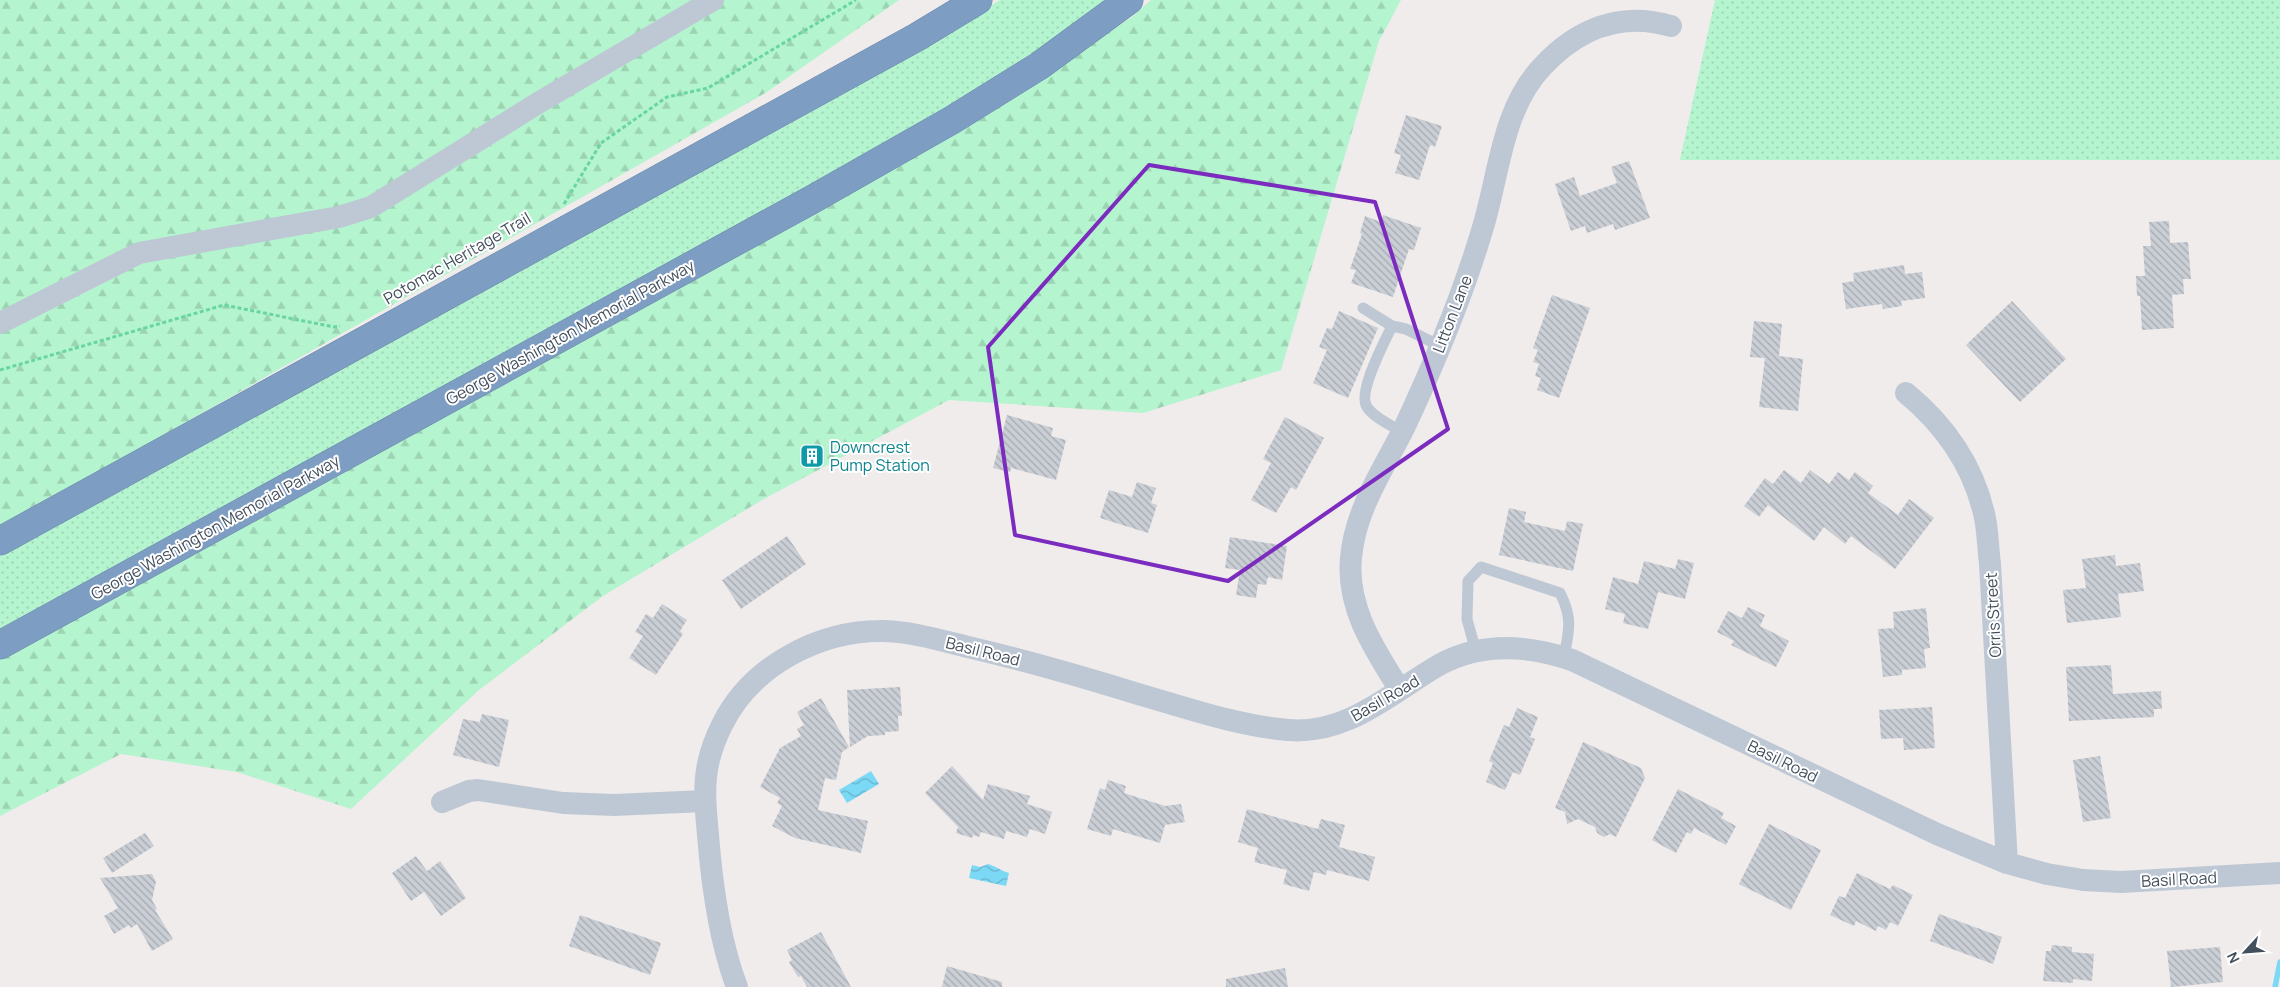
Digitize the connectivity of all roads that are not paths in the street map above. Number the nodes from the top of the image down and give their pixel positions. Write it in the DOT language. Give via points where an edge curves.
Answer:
graph roads {
  1 [pos="713,0"];
  2 [pos="978,0"];
  3 [pos="1129,0"];
  4 [pos="1670,26"];
  5 [pos="1363,308"];
  6 [pos="0,323"];
  7 [pos="1392,326"];
  8 [pos="1440,346"];
  9 [pos="1906,393"];
  10 [pos="1402,432"];
  11 [pos="0,541"];
  12 [pos="0,645"];
  13 [pos="1476,652"];
  14 [pos="1564,657"];
  15 [pos="1400,690"];
  16 [pos="705,801"];
  17 [pos="442,802"];
  18 [pos="2007,863"];
  19 [pos="2280,873"];
  20 [pos="738,987"];
  1 -- 6 [label="street" via="371,207 339,216 139,253"];
  2 -- 11 [label="highway"];
  3 -- 12 [label="highway, George Washington Memorial Parkway" via="1039,66 952,120"];
  4 -- 8 [label="street, Litton Lane" via="1632,19 1612,22 1563,47 1530,83 1512,116 1484,226"];
  5 -- 7 [label="lane"];
  7 -- 8 [label="lane" via="1406,329"];
  7 -- 10 [label="lane" via="1369,378 1364,401 1367,408"];
  8 -- 10 [label="street, Litton Lane"];
  9 -- 18 [label="street, Orris Street" via="1940,424 1957,449 1978,492 1985,518"];
  10 -- 15 [label="street, Litton Lane" via="1361,513 1350,560 1356,608 1366,634"];
  13 -- 14 [label="street, Basil Road" via="1492,648 1519,648"];
  13 -- 14 [label="lane" via="1467,619 1468,581 1481,568 1560,593 1568,610 1569,633"];
  13 -- 15 [label="street, Basil Road" via="1441,664"];
  14 -- 18 [label="street, Basil Road" via="1937,834"];
  15 -- 16 [label="street, Basil Road" via="1348,720 1322,728 1291,730 1183,708 1021,660 911,634 882,631 850,634 820,641 792,654 765,671 744,691 715,738 708,765"];
  16 -- 17 [label="street" via="563,803 478,790"];
  16 -- 20 [label="street, Basil Road" via="718,912 729,964"];
  18 -- 19 [label="street, Basil Road" via="2047,874 2121,882"];
}
